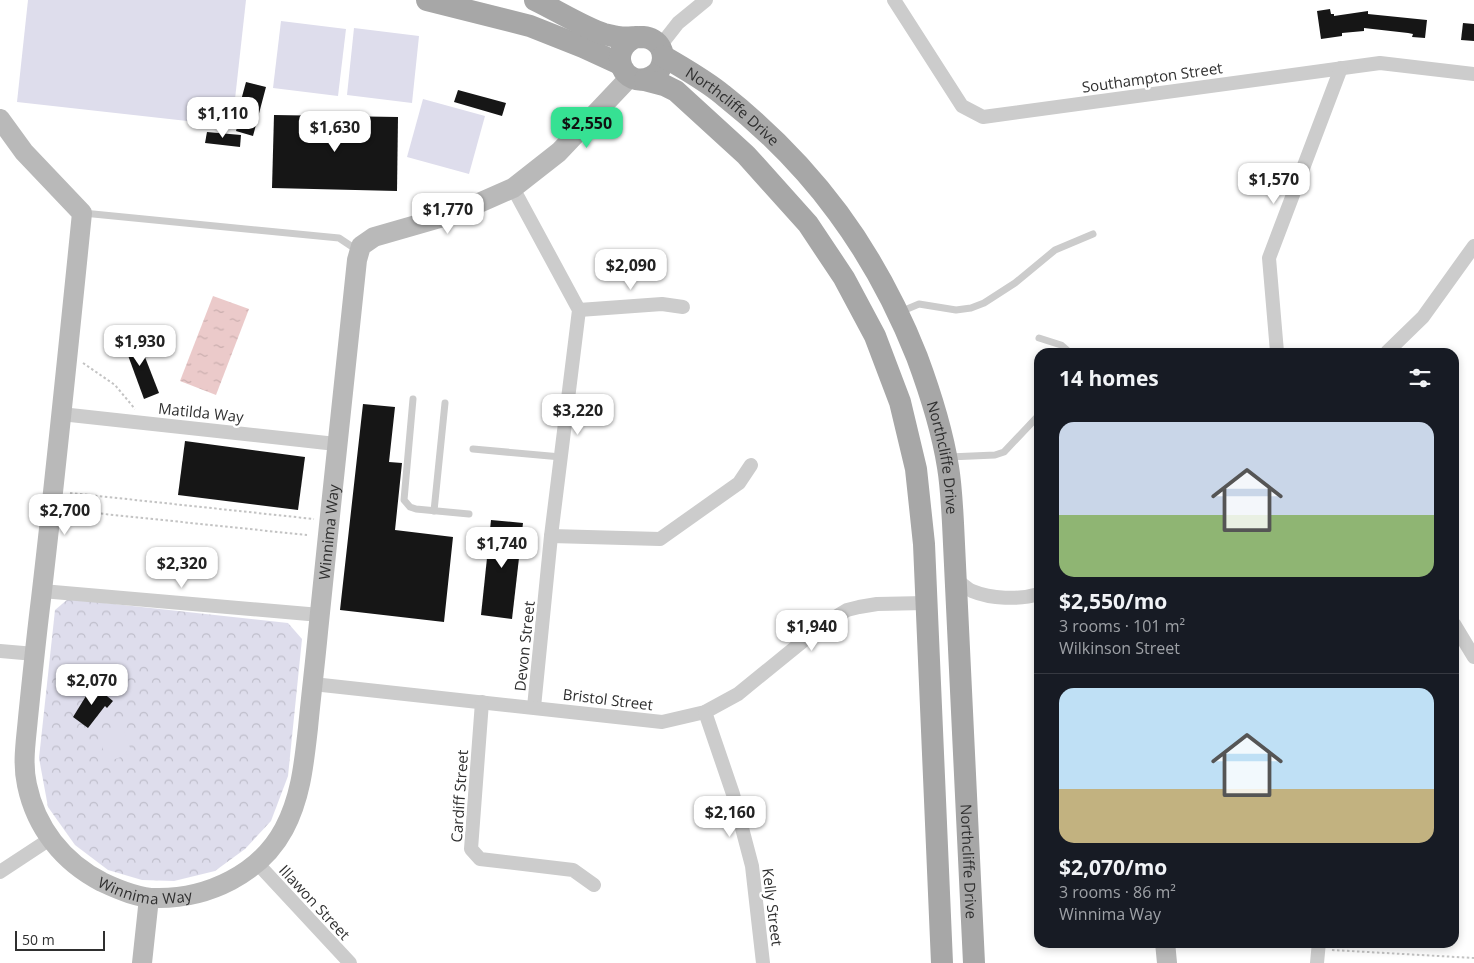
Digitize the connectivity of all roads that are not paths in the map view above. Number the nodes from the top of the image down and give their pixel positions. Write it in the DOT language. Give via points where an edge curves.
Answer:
graph roads {
  1 [pos="427,0"];
  2 [pos="535,0"];
  3 [pos="706,0"];
  4 [pos="894,0"];
  5 [pos="636,37"];
  6 [pos="661,51"];
  7 [pos="1341,68"];
  8 [pos="632,73"];
  9 [pos="1474,74"];
  10 [pos="0,120"];
  11 [pos="513,188"];
  12 [pos="82,213"];
  13 [pos="1093,234"];
  14 [pos="1474,246"];
  15 [pos="358,251"];
  16 [pos="683,306"];
  17 [pos="579,310"];
  18 [pos="898,312"];
  19 [pos="1038,338"];
  20 [pos="1065,348"];
  21 [pos="1277,348"];
  22 [pos="1391,348"];
  23 [pos="413,399"];
  24 [pos="446,403"];
  25 [pos="61,414"];
  26 [pos="1034,420"];
  27 [pos="336,444"];
  28 [pos="473,449"];
  29 [pos="561,457"];
  30 [pos="946,457"];
  31 [pos="751,465"];
  32 [pos="434,511"];
  33 [pos="469,514"];
  34 [pos="552,536"];
  35 [pos="956,579"];
  36 [pos="42,591"];
  37 [pos="1034,595"];
  38 [pos="926,603"];
  39 [pos="320,616"];
  40 [pos="1459,632"];
  41 [pos="0,650"];
  42 [pos="35,654"];
  43 [pos="1474,657"];
  44 [pos="313,684"];
  45 [pos="482,702"];
  46 [pos="534,707"];
  47 [pos="705,712"];
  48 [pos="50,839"];
  49 [pos="257,863"];
  50 [pos="0,872"];
  51 [pos="594,885"];
  52 [pos="148,898"];
  53 [pos="1166,948"];
  54 [pos="142,963"];
  55 [pos="350,963"];
  56 [pos="763,963"];
  57 [pos="942,963"];
  58 [pos="974,963"];
  59 [pos="1167,963"];
  1 -- 8 [label="main road, Northcliffe Drive" via="530,26"];
  2 -- 5 [label="main road" via="602,33"];
  3 -- 6 [label="street" via="678,23"];
  4 -- 7 [label="street, Southampton Street" via="962,106 982,117"];
  5 -- 6 [label="main road" via="647,37 656,42"];
  5 -- 8 [label="main road" via="625,44 620,57"];
  6 -- 8 [label="main road" via="659,72 652,77"];
  6 -- 18 [label="main road, Northcliffe Drive" via="723,94 804,170 866,252"];
  7 -- 9 [label="street, Southampton Street" via="1380,64"];
  7 -- 21 [label="street" via="1269,258"];
  8 -- 11 [label="street" via="559,152"];
  8 -- 38 [label="main road, Northcliffe Drive" via="676,91 746,155 808,224 849,287 875,336 900,402 916,469"];
  10 -- 12 [label="street" via="24,152"];
  11 -- 15 [label="street" via="454,214 374,237"];
  11 -- 17 [label="street"];
  12 -- 15 [label="lane" via="339,238"];
  12 -- 25 [label="street, Winnima Way"];
  13 -- 18 [label="lane" via="1055,250 1015,283 984,303 956,310 919,304"];
  14 -- 22 [label="street" via="1423,317"];
  15 -- 27 [label="street, Winnima Way"];
  16 -- 17 [label="street" via="662,304"];
  17 -- 29 [label="street, Devon Street"];
  18 -- 30 [label="main road, Northcliffe Drive" via="928,386"];
  19 -- 20 [label="lane"];
  23 -- 32 [label="lane" via="404,500 410,507"];
  24 -- 32 [label="lane"];
  25 -- 27 [label="street, Matilda Way"];
  25 -- 36 [label="street, Winnima Way"];
  26 -- 30 [label="lane" via="1004,452"];
  27 -- 39 [label="street, Winnima Way"];
  28 -- 29 [label="lane"];
  29 -- 34 [label="street, Devon Street"];
  30 -- 35 [label="main road, Northcliffe Drive"];
  31 -- 34 [label="street" via="739,483 660,539"];
  32 -- 33 [label="lane"];
  34 -- 46 [label="street, Devon Street"];
  35 -- 37 [label="street" via="970,590 991,596 1008,598"];
  35 -- 58 [label="main road, Northcliffe Drive"];
  36 -- 39 [label="street"];
  36 -- 42 [label="street, Winnima Way"];
  38 -- 47 [label="street, Bristol Street" via="877,604 847,610 824,624 738,694"];
  38 -- 57 [label="main road, Northcliffe Drive"];
  39 -- 44 [label="street, Winnima Way"];
  40 -- 43 [label="street"];
  41 -- 42 [label="street"];
  42 -- 48 [label="street, Winnima Way" via="24,769 32,806"];
  44 -- 45 [label="street, Bristol Street"];
  44 -- 49 [label="street, Winnima Way" via="298,797 282,833"];
  45 -- 46 [label="street, Bristol Street"];
  45 -- 51 [label="street, Cardiff Street" via="471,849 480,859 573,870"];
  46 -- 47 [label="street, Bristol Street" via="662,722"];
  47 -- 56 [label="street, Kelly Street" via="733,794 752,866"];
  48 -- 50 [label="street"];
  48 -- 52 [label="street, Winnima Way" via="62,855 90,876"];
  49 -- 52 [label="street, Winnima Way" via="233,880 209,890 183,896"];
  49 -- 55 [label="street, Illawon Street"];
  52 -- 54 [label="street"];
  53 -- 59 [label="street"];
}
